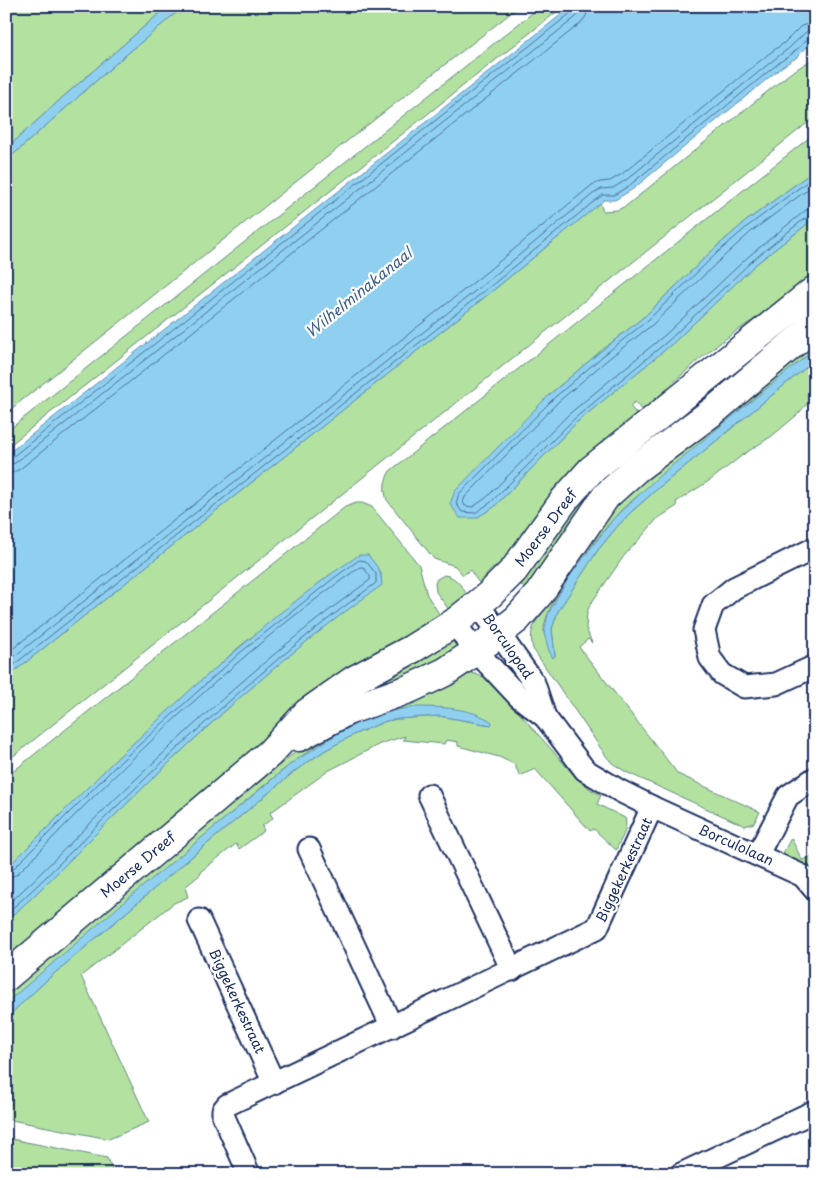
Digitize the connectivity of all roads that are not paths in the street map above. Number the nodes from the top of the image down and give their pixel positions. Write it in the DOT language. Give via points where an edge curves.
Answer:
graph roads {
  1 [pos="815,290"];
  2 [pos="815,325"];
  3 [pos="815,548"];
  4 [pos="478,604"];
  5 [pos="454,623"];
  6 [pos="499,632"];
  7 [pos="476,651"];
  8 [pos="815,666"];
  9 [pos="545,716"];
  10 [pos="270,754"];
  11 [pos="815,778"];
  12 [pos="429,795"];
  13 [pos="652,807"];
  14 [pos="309,849"];
  15 [pos="758,854"];
  16 [pos="815,890"];
  17 [pos="199,920"];
  18 [pos="512,970"];
  19 [pos="6,977"];
  20 [pos="392,1027"];
  21 [pos="274,1083"];
  22 [pos="815,1111"];
  23 [pos="249,1174"];
  24 [pos="681,1174"];
  1 -- 4 [label="street, Moerse Dreef" via="591,470 565,498 514,570"];
  2 -- 6 [label="street, Moerse Dreef" via="606,496 539,594 517,619"];
  3 -- 8 [label="street" via="734,588 713,605 704,630 710,658 722,674 744,686 776,684"];
  4 -- 5 [label="street, Moerse Dreef"];
  4 -- 6 [label="street, Borculopad"];
  5 -- 7 [label="street, Borculopad"];
  5 -- 10 [label="street, Moerse Dreef" via="354,680 307,713"];
  6 -- 7 [label="street, Moerse Dreef"];
  6 -- 9 [label="street, Borculopad" via="534,683"];
  7 -- 9 [label="street, Borculopad" via="519,697"];
  7 -- 10 [label="street, Moerse Dreef" via="445,672 347,711"];
  9 -- 13 [label="street, Borculopad" via="586,770 620,792"];
  10 -- 19 [label="street, Moerse Dreef"];
  11 -- 15 [label="street" via="788,796"];
  12 -- 18 [label="street"];
  13 -- 15 [label="street, Borculolaan"];
  13 -- 18 [label="street, Biggekerkestraat" via="597,928"];
  14 -- 20 [label="street"];
  15 -- 16 [label="street, Borculolaan" via="803,876"];
  17 -- 21 [label="street, Biggekerkestraat"];
  18 -- 20 [label="street, Biggekerkestraat"];
  20 -- 21 [label="street, Biggekerkestraat"];
  21 -- 23 [label="street, Biggekerkestraat" via="224,1110 223,1116"];
  22 -- 24 [label="street"];
}
